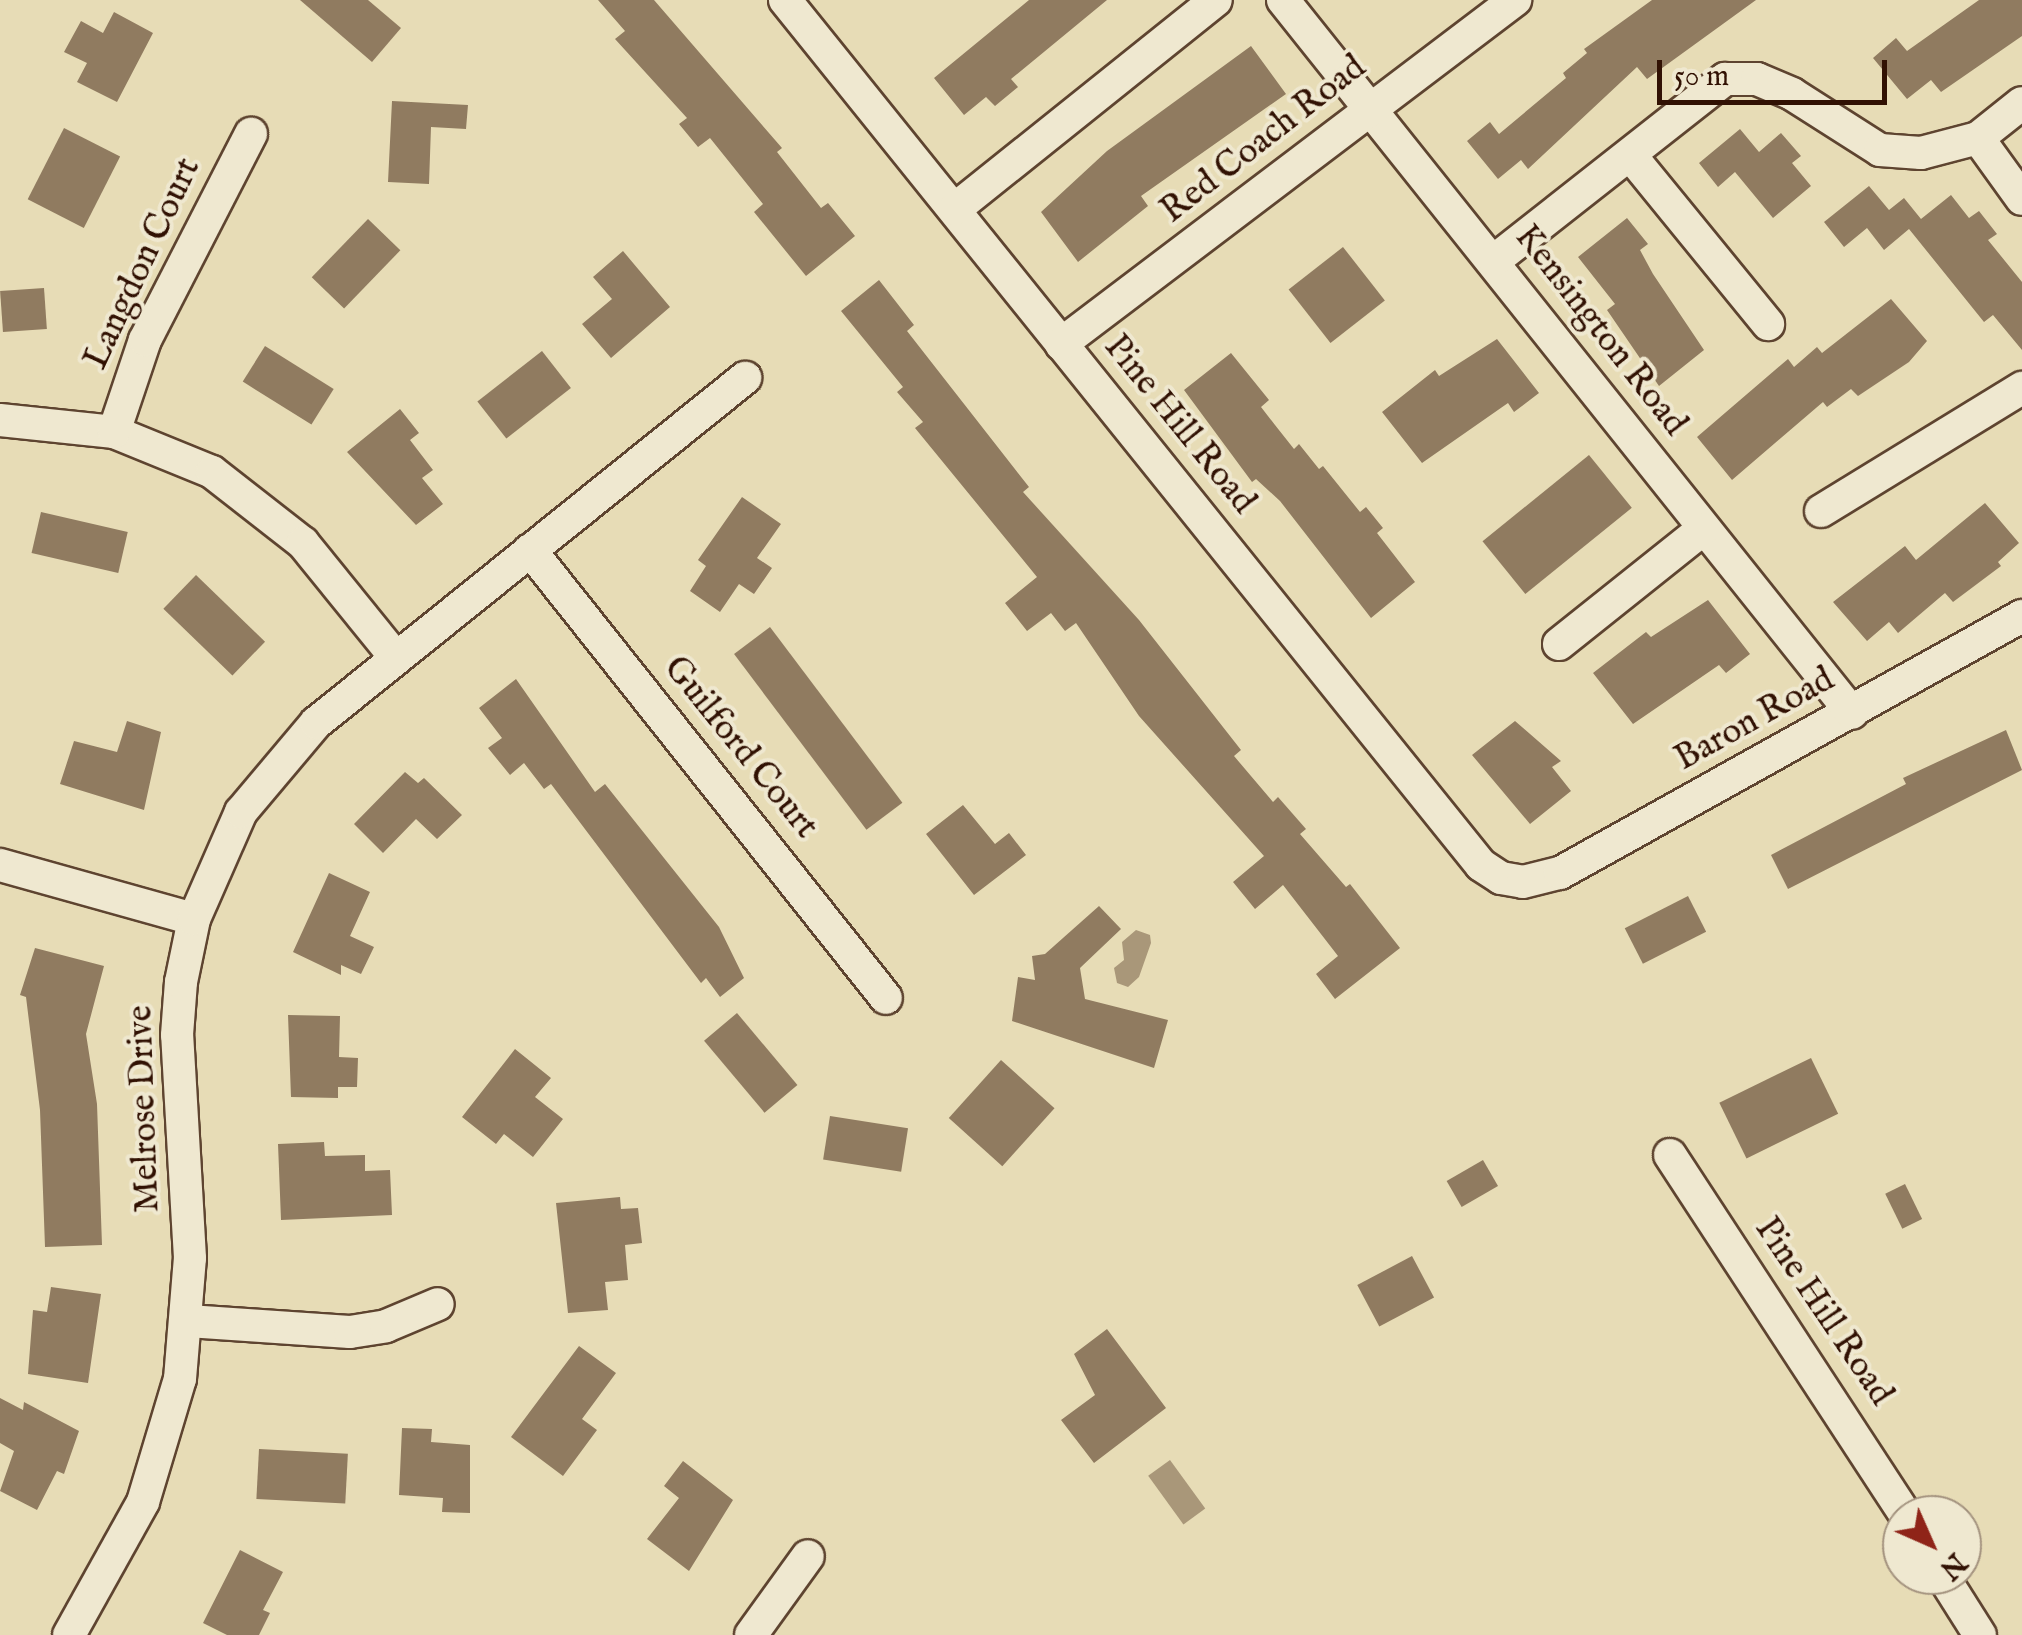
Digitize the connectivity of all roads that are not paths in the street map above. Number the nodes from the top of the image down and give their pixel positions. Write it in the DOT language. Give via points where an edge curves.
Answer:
graph roads {
  1 [pos="784,0"];
  2 [pos="1216,0"];
  3 [pos="1283,0"];
  4 [pos="1515,0"];
  5 [pos="2022,103"];
  6 [pos="1369,110"];
  7 [pos="251,134"];
  8 [pos="1978,138"];
  9 [pos="1630,156"];
  10 [pos="2022,199"];
  11 [pos="955,210"];
  12 [pos="1495,260"];
  13 [pos="1768,324"];
  14 [pos="1061,344"];
  15 [pos="745,378"];
  16 [pos="2022,388"];
  17 [pos="0,420"];
  18 [pos="114,432"];
  19 [pos="1821,511"];
  20 [pos="1703,529"];
  21 [pos="530,550"];
  22 [pos="2022,616"];
  23 [pos="1559,644"];
  24 [pos="396,658"];
  25 [pos="1852,713"];
  26 [pos="0,865"];
  27 [pos="1523,882"];
  28 [pos="194,919"];
  29 [pos="886,998"];
  30 [pos="1670,1155"];
  31 [pos="438,1304"];
  32 [pos="188,1321"];
  33 [pos="1893,1495"];
  34 [pos="808,1556"];
  35 [pos="1955,1595"];
  36 [pos="69,1635"];
  37 [pos="751,1635"];
  38 [pos="1980,1635"];
  1 -- 11 [label="street, Pine Hill Road"];
  2 -- 11 [label="street"];
  3 -- 6 [label="street, Kensington Road"];
  4 -- 6 [label="street, Red Coach Road"];
  5 -- 8 [label="street"];
  6 -- 12 [label="street, Kensington Road"];
  6 -- 14 [label="street, Red Coach Road"];
  7 -- 18 [label="street, Langdon Court" via="145,340"];
  8 -- 9 [label="street" via="1921,153 1880,150 1792,94 1757,79 1725,79"];
  8 -- 10 [label="street"];
  9 -- 12 [label="street"];
  9 -- 13 [label="street"];
  11 -- 14 [label="street, Pine Hill Road"];
  12 -- 20 [label="street, Kensington Road"];
  14 -- 27 [label="street, Pine Hill Road" via="1481,865"];
  15 -- 21 [label="street, Melrose Drive"];
  16 -- 19 [label="street"];
  17 -- 18 [label="street"];
  18 -- 24 [label="street" via="196,464 258,502 302,543"];
  20 -- 23 [label="street"];
  20 -- 25 [label="street, Kensington Road"];
  21 -- 24 [label="street, Melrose Drive"];
  21 -- 29 [label="street, Guilford Court"];
  22 -- 25 [label="street, Baron Road"];
  24 -- 28 [label="street, Melrose Drive" via="275,766 215,862"];
  25 -- 27 [label="street, Baron Road" via="1560,873"];
  26 -- 28 [label="street"];
  28 -- 32 [label="street, Melrose Drive" via="178,1034"];
  30 -- 33 [label="street, Pine Hill Road"];
  31 -- 32 [label="street" via="386,1326 350,1332"];
  32 -- 36 [label="street, Melrose Drive" via="164,1444 143,1502"];
  34 -- 37 [label="street"];
  35 -- 38 [label="street"];
}
